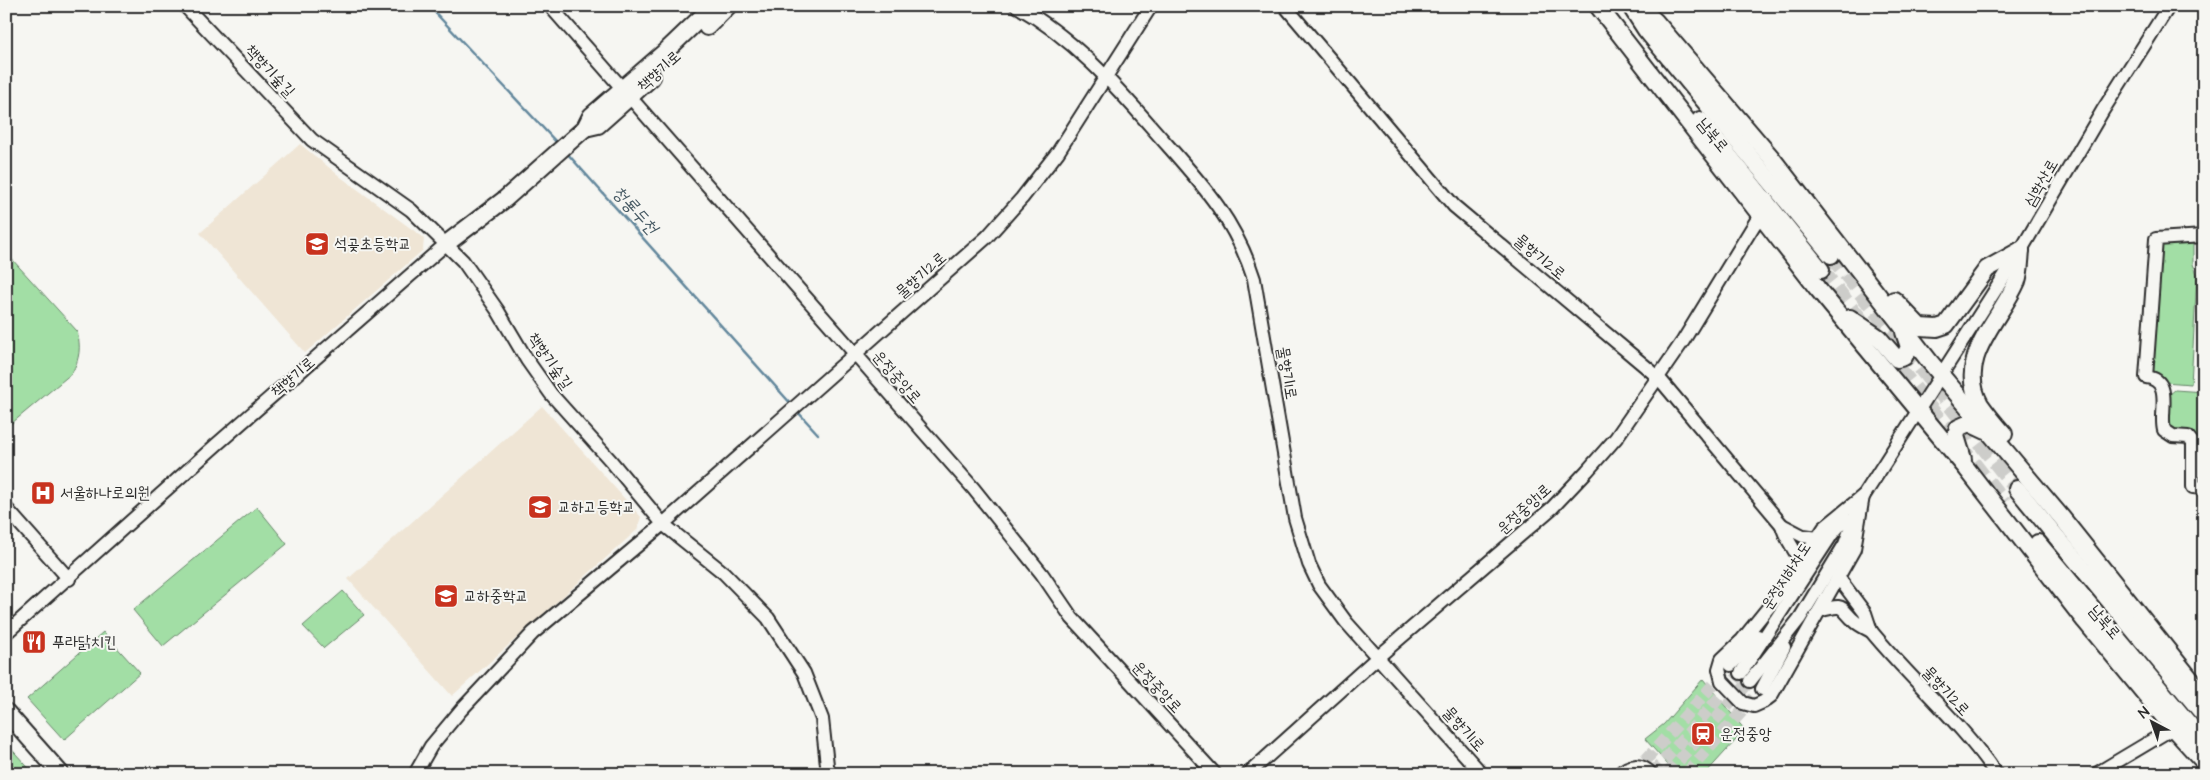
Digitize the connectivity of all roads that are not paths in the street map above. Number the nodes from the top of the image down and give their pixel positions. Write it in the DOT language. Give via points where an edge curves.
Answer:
graph roads {
  1 [pos="185,6"];
  2 [pos="550,6"];
  3 [pos="713,6"];
  4 [pos="728,6"];
  5 [pos="1017,6"];
  6 [pos="1151,6"];
  7 [pos="1285,6"];
  8 [pos="1599,6"];
  9 [pos="1631,6"];
  10 [pos="1639,6"];
  11 [pos="2169,6"];
  12 [pos="1106,77"];
  13 [pos="626,93"];
  14 [pos="1796,192"];
  15 [pos="1760,215"];
  16 [pos="2204,236"];
  17 [pos="446,244"];
  18 [pos="2021,250"];
  19 [pos="1831,255"];
  20 [pos="1821,270"];
  21 [pos="1825,297"];
  22 [pos="1903,329"];
  23 [pos="856,354"];
  24 [pos="1658,377"];
  25 [pos="1941,377"];
  26 [pos="1919,411"];
  27 [pos="1990,434"];
  28 [pos="1967,468"];
  29 [pos="2204,488"];
  30 [pos="2017,489"];
  31 [pos="1862,498"];
  32 [pos="2004,503"];
  33 [pos="6,508"];
  34 [pos="2062,518"];
  35 [pos="663,524"];
  36 [pos="1782,525"];
  37 [pos="1818,538"];
  38 [pos="1801,563"];
  39 [pos="1838,577"];
  40 [pos="69,578"];
  41 [pos="1819,611"];
  42 [pos="1800,618"];
  43 [pos="1871,631"];
  44 [pos="6,633"];
  45 [pos="1378,657"];
  46 [pos="1762,689"];
  47 [pos="2204,696"];
  48 [pos="6,712"];
  49 [pos="2204,715"];
  50 [pos="2173,728"];
  51 [pos="2204,742"];
  52 [pos="2204,762"];
  53 [pos="61,774"];
  54 [pos="415,774"];
  55 [pos="828,774"];
  56 [pos="1215,774"];
  57 [pos="1248,774"];
  58 [pos="1482,774"];
  59 [pos="1619,774"];
  60 [pos="1651,774"];
  61 [pos="1996,774"];
  62 [pos="2096,774"];
  1 -- 17 [label="street, 책향기숲길" via="312,140 411,210"];
  2 -- 13 [label="street, 운정중앙로"];
  3 -- 13 [label="main road, 책향기로"];
  4 -- 13 [label="main road, 책향기로"];
  5 -- 12 [label="street, 물향기1로" via="1049,26"];
  6 -- 12 [label="street, 물향기2로"];
  7 -- 24 [label="street, 물향기2로" via="1454,206"];
  8 -- 15 [label="main road"];
  8 -- 20 [label="main road, 남북로" via="1643,49"];
  9 -- 19 [label="main road, 남북로"];
  10 -- 14 [label="main road" via="1770,156"];
  11 -- 18 [label="street, 심학산로"];
  12 -- 23 [label="street, 물향기2로" via="1058,152 987,237"];
  12 -- 45 [label="street, 물향기1로" via="1211,195 1246,254 1254,279 1302,546 1331,604"];
  13 -- 17 [label="main road, 책향기로" via="598,125 585,128"];
  13 -- 23 [label="street, 운정중앙로"];
  14 -- 18 [label="main road" via="1828,222 1920,327 1946,325 1987,269"];
  14 -- 22 [label="main road"];
  15 -- 21 [label="main road"];
  15 -- 24 [label="street, 운정중앙1로"];
  16 -- 29 [label="street" via="2156,239 2146,377 2154,380 2165,394 2164,430 2173,436 2188,437 2193,442 2193,487"];
  17 -- 35 [label="street, 책향기숲길" via="463,261 493,303 551,394"];
  17 -- 40 [label="street, 책향기로" via="216,444"];
  18 -- 25 [label="street, 심학산로"];
  18 -- 34 [label="main road" via="2018,279 1976,351 1973,381 1980,403 2036,474"];
  21 -- 22 [label="main road" via="1878,337 1897,359 1904,357 1910,347"];
  21 -- 26 [label="main road"];
  22 -- 25 [label="main road"];
  23 -- 35 [label="street, 물향기2로"];
  23 -- 56 [label="street, 운정중앙로" via="973,488 1042,574 1072,618"];
  24 -- 36 [label="street, 물향기2로"];
  24 -- 45 [label="street, 운정중앙1로" via="1616,438 1552,508"];
  25 -- 26 [label="street, 심학산로"];
  25 -- 27 [label="main road"];
  26 -- 28 [label="main road"];
  26 -- 31 [label="street, 심학산로"];
  27 -- 28 [label="main road" via="1969,424 1958,428 1959,451"];
  27 -- 34 [label="main road"];
  28 -- 50 [label="main road" via="2085,621"];
  30 -- 49 [label="main road, 남북로"];
  31 -- 37 [label="street" via="1824,528"];
  31 -- 39 [label="street" via="1854,549"];
  31 -- 42 [label="street" via="1845,544"];
  31 -- 42 [label="street, 운정지하차도" via="1832,534 1741,673"];
  32 -- 51 [label="main road, 남북로"];
  33 -- 40 [label="street"];
  34 -- 47 [label="main road"];
  35 -- 54 [label="street" via="533,633 461,710 431,746"];
  35 -- 55 [label="street, 책향기숲길" via="724,573 768,618 804,673 822,719"];
  36 -- 37 [label="street" via="1803,536"];
  36 -- 38 [label="street" via="1784,537"];
  37 -- 38 [label="street"];
  38 -- 41 [label="street" via="1748,633 1722,659 1719,669 1722,681 1743,703 1754,706 1763,702 1770,696"];
  39 -- 41 [label="street"];
  39 -- 43 [label="street" via="1864,613"];
  40 -- 44 [label="street, 책향기로"];
  41 -- 43 [label="street" via="1839,607"];
  42 -- 46 [label="street"];
  43 -- 61 [label="street, 물향기2로" via="1972,742"];
  45 -- 57 [label="street, 운정중앙1로"];
  45 -- 58 [label="street, 물향기1로"];
  48 -- 53 [label="main road"];
  50 -- 52 [label="main road"];
  50 -- 62 [label="street"];
  59 -- 60 [label="street" via="1624,768 1641,766"];
}
